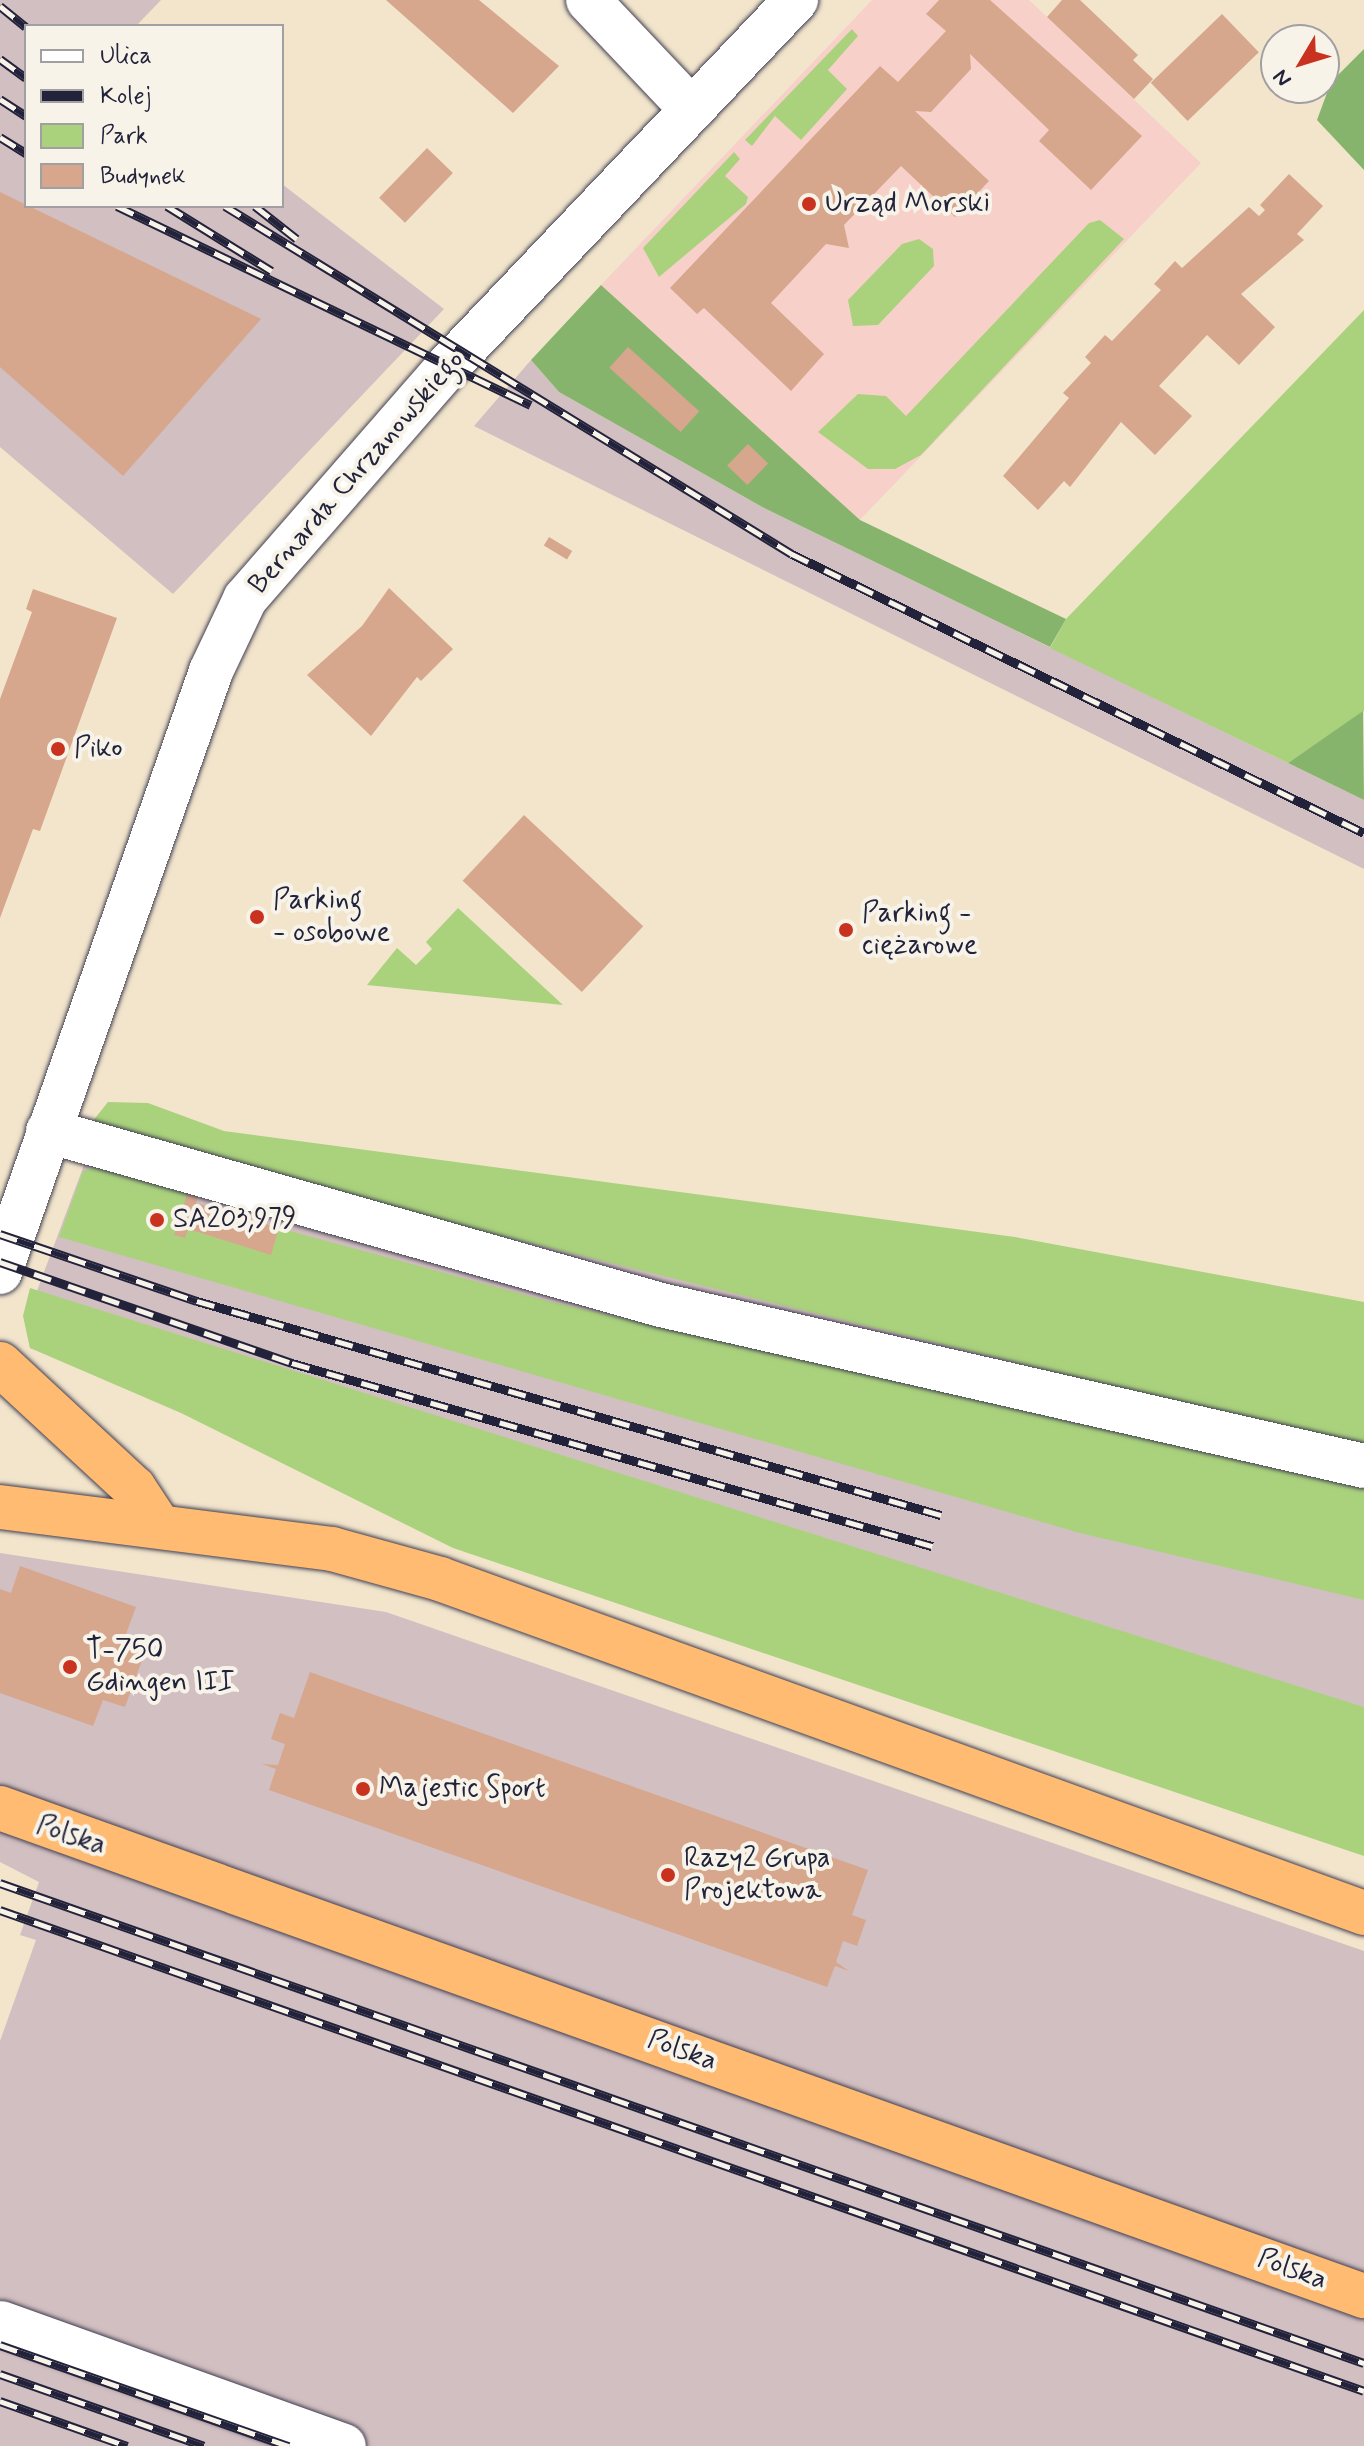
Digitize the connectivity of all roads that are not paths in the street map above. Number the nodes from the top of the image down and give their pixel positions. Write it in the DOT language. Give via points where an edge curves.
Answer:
graph roads {
  1 [pos="588,0"];
  2 [pos="796,0"];
  3 [pos="692,110"];
  4 [pos="48,1131"];
  5 [pos="0,1272"];
  6 [pos="0,1364"];
  7 [pos="1364,1466"];
  8 [pos="0,1507"];
  9 [pos="159,1526"];
  10 [pos="0,1808"];
  11 [pos="0,1816"];
  12 [pos="51,1829"];
  13 [pos="1364,1913"];
  14 [pos="1364,2296"];
  15 [pos="1,2323"];
  16 [pos="344,2446"];
  1 -- 3 [label="street"];
  2 -- 3 [label="street, Bernarda Chrzanowskiego"];
  3 -- 4 [label="street, Bernarda Chrzanowskiego" via="449,365 245,599 211,671"];
  4 -- 5 [label="street, Bernarda Chrzanowskiego"];
  4 -- 7 [label="street" via="661,1305"];
  6 -- 9 [label="highway" via="134,1488"];
  8 -- 9 [label="highway"];
  9 -- 13 [label="highway" via="332,1549 440,1579"];
  10 -- 12 [label="highway, Polska"];
  11 -- 12 [label="street"];
  12 -- 14 [label="highway, Polska"];
  15 -- 16 [label="street"];
}
